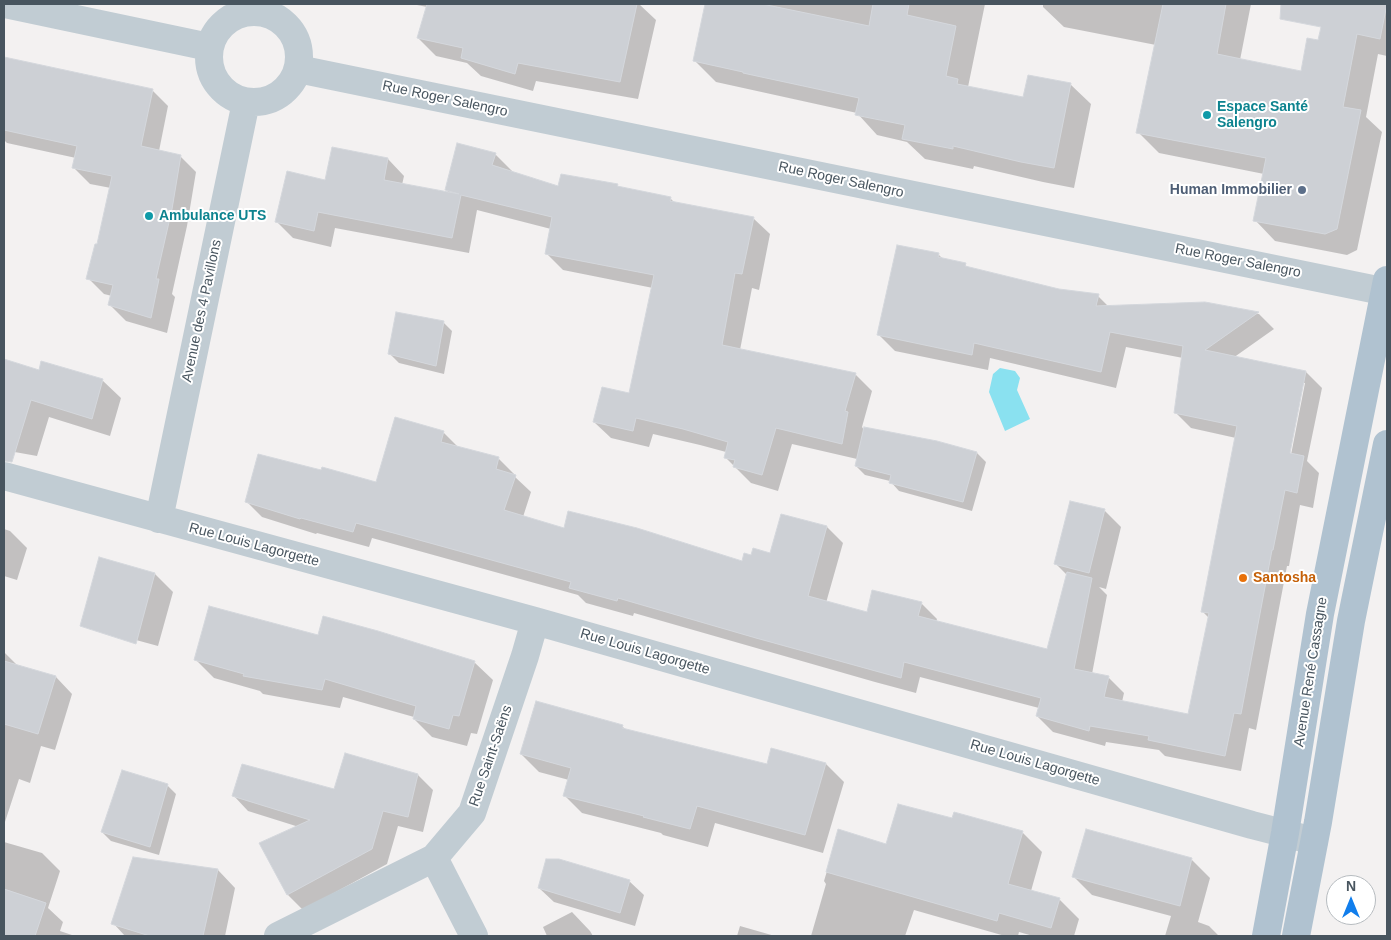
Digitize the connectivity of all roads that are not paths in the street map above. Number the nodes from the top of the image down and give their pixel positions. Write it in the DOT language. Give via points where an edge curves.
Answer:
graph roads {
  1 [pos="5,4"];
  2 [pos="265,8"];
  3 [pos="209,47"];
  4 [pos="298,69"];
  5 [pos="246,102"];
  6 [pos="1386,288"];
  7 [pos="1387,444"];
  8 [pos="4,476"];
  9 [pos="158,519"];
  10 [pos="535,621"];
  11 [pos="1285,833"];
  12 [pos="1314,841"];
  13 [pos="434,858"];
  14 [pos="278,936"];
  15 [pos="474,936"];
  16 [pos="1266,936"];
  17 [pos="1296,936"];
  1 -- 3 [label="street"];
  2 -- 3 [label="street" via="236,15 224,22"];
  2 -- 4 [label="street" via="289,28 296,40 300,55"];
  3 -- 5 [label="street" via="212,76 220,88"];
  4 -- 5 [label="street" via="292,81 278,95 260,102"];
  4 -- 6 [label="street, Rue Roger Salengro"];
  5 -- 9 [label="street, Avenue des 4 Pavillons"];
  6 -- 11 [label="main road, Avenue René Cassagne" via="1320,614"];
  7 -- 12 [label="main road"];
  8 -- 9 [label="street, Rue Louis Lagorgette"];
  9 -- 10 [label="street, Rue Louis Lagorgette"];
  10 -- 11 [label="street, Rue Louis Lagorgette"];
  10 -- 13 [label="street, Rue Saint-Saëns" via="472,813"];
  11 -- 12 [label="street, Rue Louis Lagorgette"];
  11 -- 16 [label="main road, Avenue René Cassagne"];
  12 -- 17 [label="main road"];
  13 -- 14 [label="street, Rue Saint-Saëns"];
  13 -- 15 [label="street"];
}
